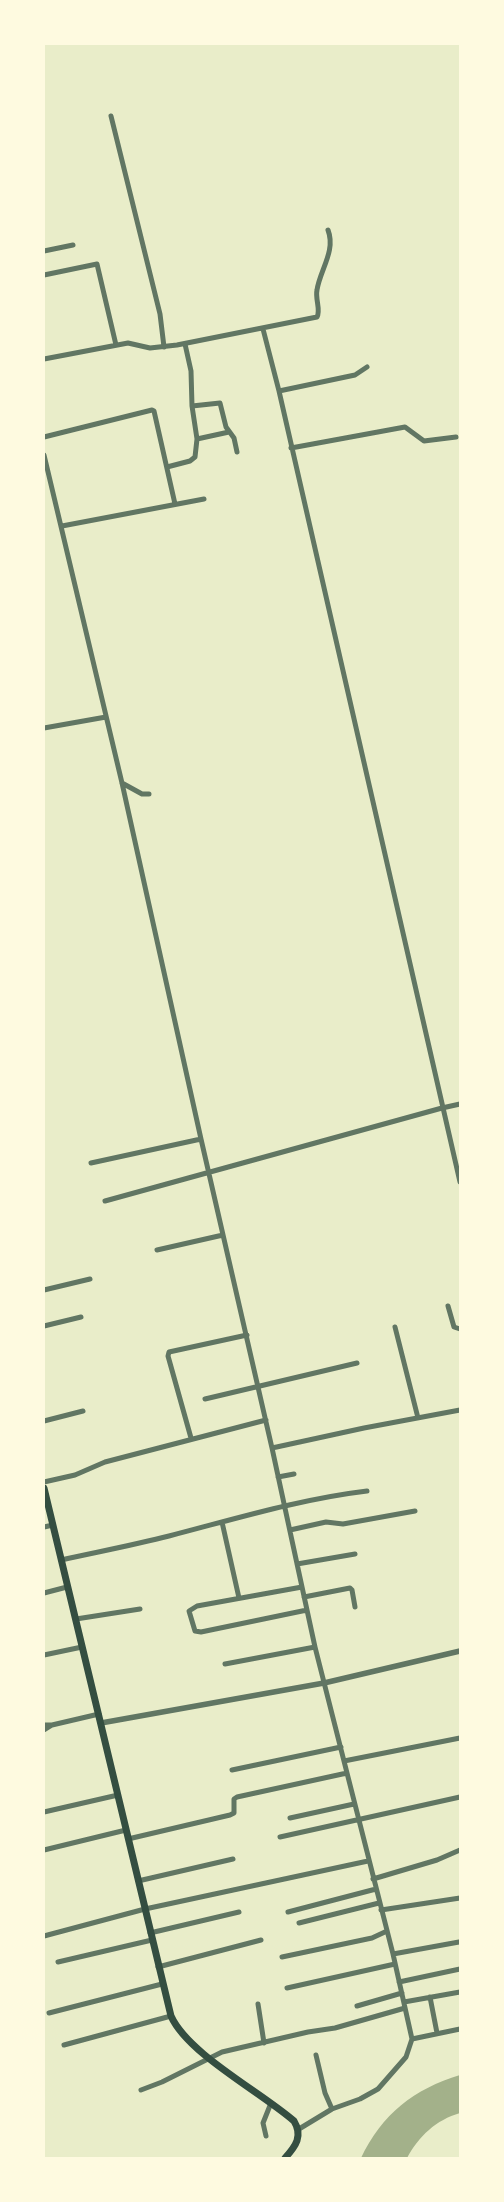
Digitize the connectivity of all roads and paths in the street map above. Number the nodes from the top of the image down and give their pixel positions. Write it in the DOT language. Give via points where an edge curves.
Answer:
graph roads {
  1 [pos="111,116"];
  2 [pos="328,230"];
  3 [pos="73,245"];
  4 [pos="44,251"];
  5 [pos="44,275"];
  6 [pos="263,329"];
  7 [pos="184,344"];
  8 [pos="116,345"];
  9 [pos="164,347"];
  10 [pos="44,359"];
  11 [pos="367,367"];
  12 [pos="279,391"];
  13 [pos="192,406"];
  14 [pos="228,432"];
  15 [pos="456,436"];
  16 [pos="44,437"];
  17 [pos="197,439"];
  18 [pos="291,448"];
  19 [pos="237,452"];
  20 [pos="44,456"];
  21 [pos="167,466"];
  22 [pos="204,499"];
  23 [pos="175,504"];
  24 [pos="62,526"];
  25 [pos="106,717"];
  26 [pos="44,728"];
  27 [pos="122,783"];
  28 [pos="149,794"];
  29 [pos="460,1104"];
  30 [pos="442,1108"];
  31 [pos="201,1139"];
  32 [pos="460,1157"];
  33 [pos="454,1158"];
  34 [pos="91,1163"];
  35 [pos="209,1172"];
  36 [pos="460,1182"];
  37 [pos="105,1200"];
  38 [pos="223,1235"];
  39 [pos="157,1250"];
  40 [pos="90,1279"];
  41 [pos="44,1290"];
  42 [pos="448,1306"];
  43 [pos="82,1317"];
  44 [pos="44,1326"];
  45 [pos="395,1327"];
  46 [pos="460,1329"];
  47 [pos="247,1335"];
  48 [pos="357,1362"];
  49 [pos="258,1386"];
  50 [pos="204,1399"];
  51 [pos="460,1410"];
  52 [pos="83,1411"];
  53 [pos="418,1418"];
  54 [pos="266,1420"];
  55 [pos="44,1421"];
  56 [pos="191,1438"];
  57 [pos="272,1448"];
  58 [pos="294,1474"];
  59 [pos="278,1477"];
  60 [pos="44,1482"];
  61 [pos="44,1488"];
  62 [pos="367,1491"];
  63 [pos="284,1506"];
  64 [pos="415,1510"];
  65 [pos="222,1522"];
  66 [pos="53,1525"];
  67 [pos="44,1527"];
  68 [pos="290,1530"];
  69 [pos="355,1554"];
  70 [pos="61,1560"];
  71 [pos="297,1564"];
  72 [pos="68,1587"];
  73 [pos="302,1587"];
  74 [pos="44,1593"];
  75 [pos="239,1598"];
  76 [pos="304,1598"];
  77 [pos="355,1606"];
  78 [pos="140,1609"];
  79 [pos="307,1610"];
  80 [pos="76,1619"];
  81 [pos="82,1647"];
  82 [pos="315,1647"];
  83 [pos="460,1651"];
  84 [pos="44,1655"];
  85 [pos="225,1664"];
  86 [pos="324,1684"];
  87 [pos="99,1714"];
  88 [pos="101,1723"];
  89 [pos="44,1725"];
  90 [pos="52,1726"];
  91 [pos="44,1730"];
  92 [pos="460,1738"];
  93 [pos="341,1747"];
  94 [pos="344,1761"];
  95 [pos="232,1770"];
  96 [pos="347,1773"];
  97 [pos="118,1795"];
  98 [pos="460,1797"];
  99 [pos="354,1804"];
  100 [pos="44,1812"];
  101 [pos="290,1818"];
  102 [pos="358,1819"];
  103 [pos="126,1830"];
  104 [pos="280,1837"];
  105 [pos="128,1839"];
  106 [pos="44,1850"];
  107 [pos="460,1850"];
  108 [pos="233,1859"];
  109 [pos="368,1860"];
  110 [pos="373,1878"];
  111 [pos="138,1881"];
  112 [pos="376,1889"];
  113 [pos="460,1898"];
  114 [pos="379,1903"];
  115 [pos="145,1909"];
  116 [pos="381,1910"];
  117 [pos="239,1912"];
  118 [pos="288,1912"];
  119 [pos="299,1923"];
  120 [pos="387,1931"];
  121 [pos="44,1936"];
  122 [pos="151,1936"];
  123 [pos="261,1940"];
  124 [pos="459,1942"];
  125 [pos="393,1954"];
  126 [pos="282,1957"];
  127 [pos="58,1962"];
  128 [pos="395,1964"];
  129 [pos="158,1967"];
  130 [pos="460,1969"];
  131 [pos="399,1982"];
  132 [pos="162,1984"];
  133 [pos="287,1988"];
  134 [pos="460,1992"];
  135 [pos="402,1993"];
  136 [pos="430,1997"];
  137 [pos="258,2004"];
  138 [pos="405,2005"];
  139 [pos="357,2006"];
  140 [pos="50,2013"];
  141 [pos="171,2016"];
  142 [pos="460,2029"];
  143 [pos="437,2033"];
  144 [pos="412,2039"];
  145 [pos="264,2043"];
  146 [pos="64,2045"];
  147 [pos="316,2055"];
  148 [pos="210,2058"];
  149 [pos="141,2090"];
  150 [pos="271,2103"];
  151 [pos="332,2109"];
  152 [pos="299,2129"];
  153 [pos="266,2136"];
  154 [pos="285,2158"];
  1 -- 9 [label="street" via="160,314"];
  2 -- 6 [label="street" via="332,244 317,290 318,316"];
  3 -- 4 [label="street"];
  5 -- 8 [label="street" via="97,264"];
  6 -- 7 [label="street"];
  6 -- 12 [label="street"];
  7 -- 9 [label="street"];
  7 -- 13 [label="street" via="192,371"];
  8 -- 9 [label="street"];
  8 -- 10 [label="street"];
  11 -- 12 [label="street" via="355,375"];
  12 -- 18 [label="street"];
  13 -- 14 [label="street" via="220,402"];
  13 -- 17 [label="street"];
  14 -- 17 [label="street"];
  14 -- 19 [label="street" via="234,438"];
  15 -- 18 [label="street" via="424,441 405,427"];
  16 -- 21 [label="street" via="152,410 156,414"];
  17 -- 21 [label="street" via="195,457"];
  18 -- 30 [label="street"];
  20 -- 24 [label="street"];
  21 -- 23 [label="street"];
  22 -- 23 [label="street"];
  23 -- 24 [label="street"];
  24 -- 25 [label="street"];
  25 -- 26 [label="street"];
  25 -- 27 [label="street"];
  27 -- 28 [label="street" via="142,794"];
  27 -- 31 [label="street"];
  29 -- 30 [label="street"];
  30 -- 33 [label="street"];
  30 -- 35 [label="street"];
  31 -- 34 [label="street"];
  31 -- 35 [label="street"];
  32 -- 33 [label="street"];
  33 -- 36 [label="street"];
  35 -- 37 [label="street"];
  35 -- 38 [label="street"];
  38 -- 39 [label="street"];
  38 -- 47 [label="street"];
  40 -- 41 [label="street"];
  42 -- 46 [label="street" via="454,1327"];
  43 -- 44 [label="street"];
  45 -- 53 [label="street"];
  47 -- 49 [label="street"];
  47 -- 56 [label="street" via="169,1352"];
  48 -- 49 [label="street"];
  49 -- 50 [label="street"];
  49 -- 54 [label="street"];
  51 -- 53 [label="street"];
  52 -- 55 [label="street"];
  53 -- 57 [label="street"];
  54 -- 56 [label="street"];
  54 -- 57 [label="street"];
  56 -- 60 [label="street"];
  57 -- 59 [label="street"];
  58 -- 59 [label="street"];
  59 -- 63 [label="street"];
  61 -- 66 [label="main road"];
  62 -- 63 [label="street"];
  63 -- 65 [label="street"];
  63 -- 68 [label="street"];
  64 -- 68 [label="street"];
  65 -- 70 [label="street"];
  65 -- 75 [label="street"];
  66 -- 67 [label="street"];
  66 -- 70 [label="main road"];
  68 -- 71 [label="street"];
  69 -- 71 [label="street"];
  70 -- 72 [label="main road"];
  71 -- 73 [label="street"];
  72 -- 74 [label="street"];
  72 -- 80 [label="main road"];
  73 -- 75 [label="street"];
  73 -- 76 [label="street"];
  75 -- 79 [label="street" via="192,1609 190,1618 195,1631"];
  76 -- 77 [label="street" via="350,1588"];
  76 -- 79 [label="street"];
  78 -- 80 [label="street"];
  79 -- 82 [label="street"];
  80 -- 81 [label="main road"];
  81 -- 84 [label="street"];
  81 -- 87 [label="main road"];
  82 -- 85 [label="street"];
  82 -- 86 [label="street"];
  83 -- 86 [label="street"];
  86 -- 88 [label="street"];
  86 -- 93 [label="street"];
  87 -- 88 [label="main road"];
  87 -- 90 [label="street"];
  88 -- 97 [label="main road"];
  89 -- 90 [label="street"];
  90 -- 91 [label="street"];
  92 -- 94 [label="street"];
  93 -- 94 [label="street"];
  93 -- 95 [label="street"];
  94 -- 96 [label="street"];
  96 -- 99 [label="street"];
  96 -- 105 [label="street" via="237,1797 234,1799 234,1813 230,1815"];
  97 -- 100 [label="street"];
  97 -- 103 [label="main road"];
  98 -- 102 [label="street"];
  99 -- 101 [label="street"];
  99 -- 102 [label="street"];
  102 -- 104 [label="street"];
  102 -- 109 [label="street"];
  103 -- 105 [label="main road"];
  103 -- 106 [label="street"];
  105 -- 111 [label="main road"];
  107 -- 110 [label="street"];
  108 -- 111 [label="street"];
  109 -- 110 [label="street"];
  109 -- 115 [label="street"];
  110 -- 112 [label="street"];
  111 -- 115 [label="main road"];
  112 -- 114 [label="street"];
  112 -- 118 [label="street"];
  113 -- 116 [label="street"];
  114 -- 116 [label="street"];
  114 -- 119 [label="street"];
  115 -- 121 [label="street"];
  115 -- 122 [label="main road"];
  116 -- 120 [label="street"];
  117 -- 122 [label="street"];
  120 -- 125 [label="street"];
  120 -- 126 [label="street" via="336,1947"];
  122 -- 127 [label="street"];
  122 -- 129 [label="main road"];
  123 -- 129 [label="street"];
  124 -- 125 [label="street"];
  125 -- 128 [label="street"];
  128 -- 131 [label="street"];
  128 -- 133 [label="street"];
  129 -- 132 [label="main road"];
  130 -- 131 [label="street"];
  131 -- 135 [label="street"];
  132 -- 140 [label="street"];
  132 -- 141 [label="main road"];
  134 -- 136 [label="street"];
  135 -- 138 [label="street"];
  135 -- 139 [label="street"];
  136 -- 138 [label="street"];
  136 -- 143 [label="street"];
  137 -- 145 [label="street"];
  138 -- 144 [label="street"];
  138 -- 145 [label="street" via="335,2028"];
  141 -- 146 [label="street"];
  141 -- 148 [label="main road" via="178,2030"];
  142 -- 143 [label="street"];
  143 -- 144 [label="street"];
  144 -- 151 [label="street" via="406,2056 378,2089"];
  145 -- 148 [label="street" via="222,2052"];
  147 -- 151 [label="street"];
  148 -- 149 [label="street"];
  148 -- 150 [label="main road"];
  150 -- 152 [label="main road"];
  150 -- 153 [label="street" via="263,2123"];
  151 -- 152 [label="street"];
  152 -- 154 [label="main road" via="298,2140"];
}
